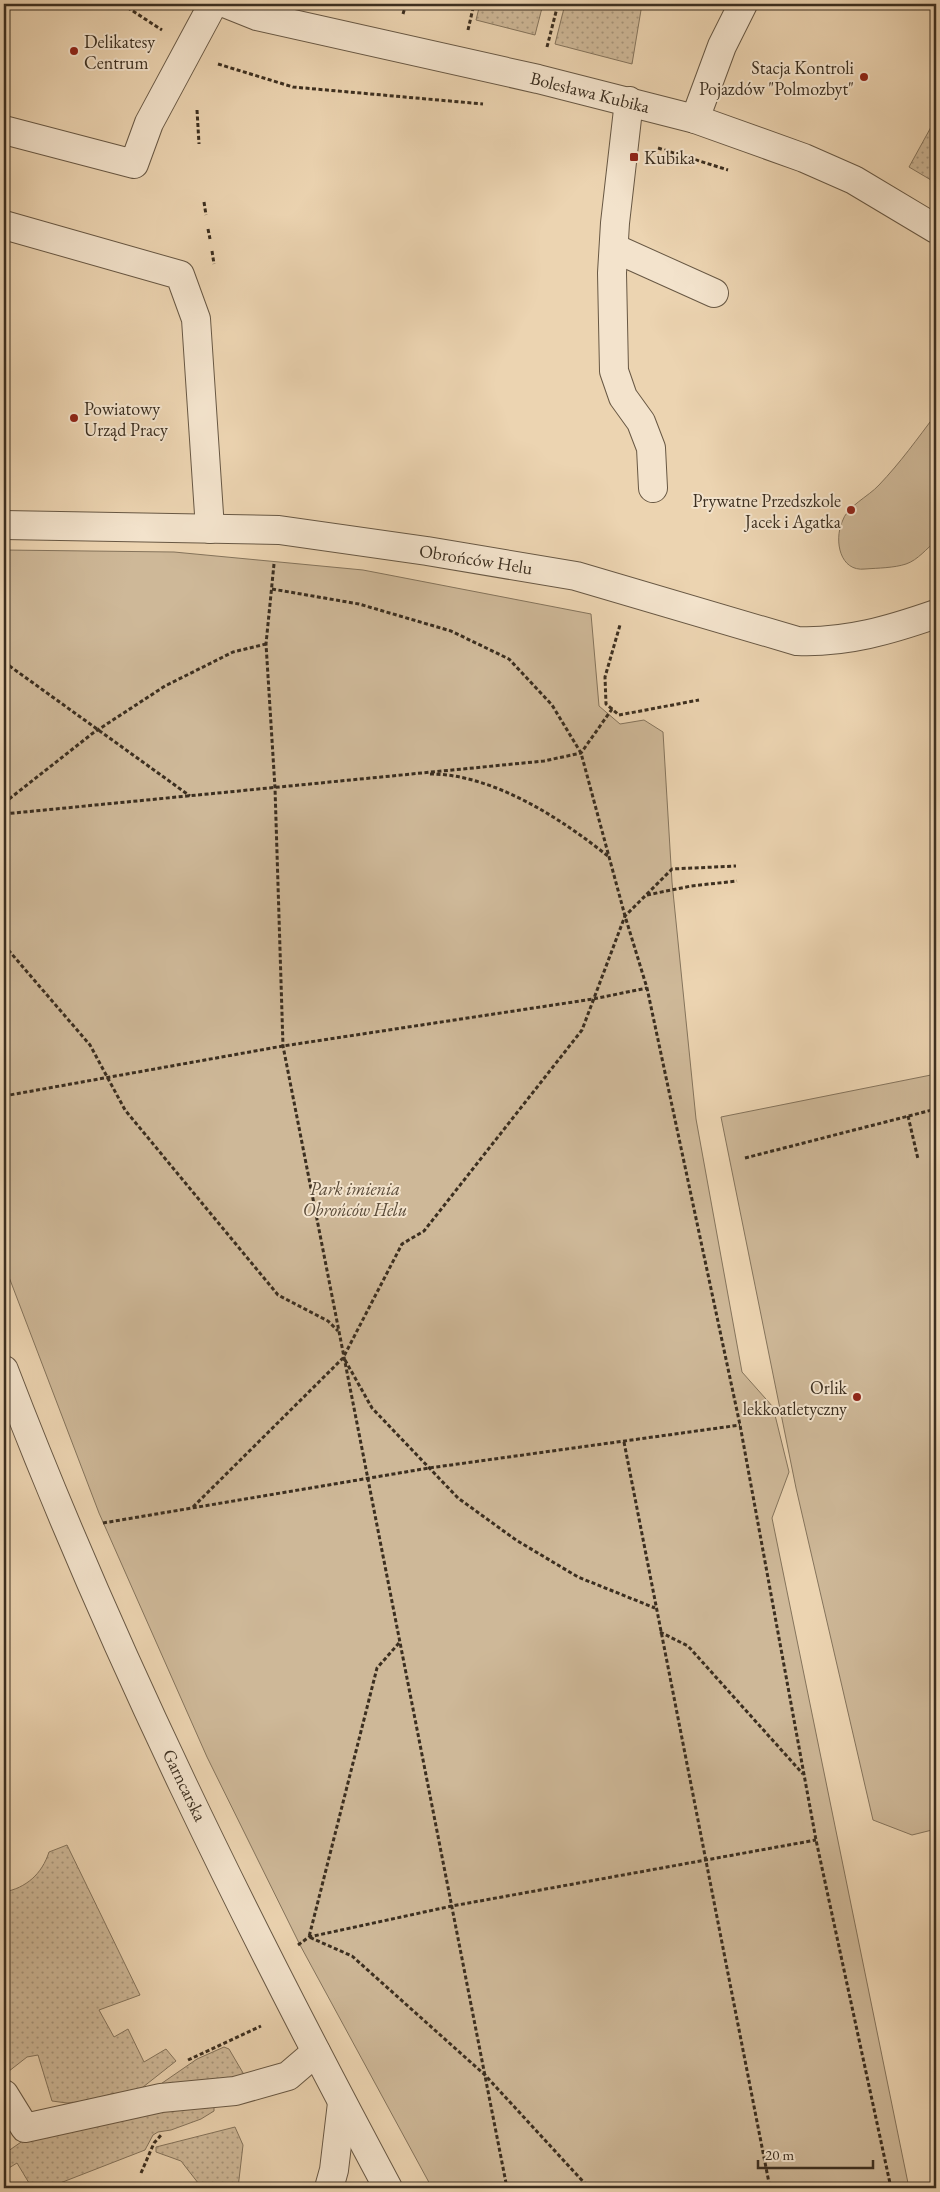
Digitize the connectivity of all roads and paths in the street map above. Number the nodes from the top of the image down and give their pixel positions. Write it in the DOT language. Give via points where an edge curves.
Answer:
graph roads {
  1 [pos="122,4"];
  2 [pos="213,4"];
  3 [pos="227,4"];
  4 [pos="406,4"];
  5 [pos="474,4"];
  6 [pos="558,4"];
  7 [pos="743,4"];
  8 [pos="403,15"];
  9 [pos="468,30"];
  10 [pos="189,47"];
  11 [pos="546,50"];
  12 [pos="629,100"];
  13 [pos="484,104"];
  14 [pos="695,119"];
  15 [pos="4,130"];
  16 [pos="625,137"];
  17 [pos="734,171"];
  18 [pos="204,202"];
  19 [pos="206,214"];
  20 [pos="4,225"];
  21 [pos="208,229"];
  22 [pos="936,229"];
  23 [pos="210,239"];
  24 [pos="614,248"];
  25 [pos="212,252"];
  26 [pos="214,264"];
  27 [pos="714,294"];
  28 [pos="653,488"];
  29 [pos="4,525"];
  30 [pos="210,529"];
  31 [pos="275,562"];
  32 [pos="272,589"];
  33 [pos="936,614"];
  34 [pos="620,622"];
  35 [pos="266,644"];
  36 [pos="4,662"];
  37 [pos="699,700"];
  38 [pos="612,709"];
  39 [pos="99,730"];
  40 [pos="581,753"];
  41 [pos="412,774"];
  42 [pos="275,788"];
  43 [pos="190,796"];
  44 [pos="4,803"];
  45 [pos="4,814"];
  46 [pos="610,858"];
  47 [pos="736,866"];
  48 [pos="737,881"];
  49 [pos="646,895"];
  50 [pos="625,916"];
  51 [pos="4,946"];
  52 [pos="647,988"];
  53 [pos="593,999"];
  54 [pos="283,1046"];
  55 [pos="109,1078"];
  56 [pos="4,1096"];
  57 [pos="936,1109"];
  58 [pos="908,1116"];
  59 [pos="745,1158"];
  60 [pos="918,1159"];
  61 [pos="338,1331"];
  62 [pos="344,1358"];
  63 [pos="4,1370"];
  64 [pos="740,1425"];
  65 [pos="624,1442"];
  66 [pos="429,1468"];
  67 [pos="368,1478"];
  68 [pos="193,1507"];
  69 [pos="100,1524"];
  70 [pos="655,1608"];
  71 [pos="659,1631"];
  72 [pos="400,1643"];
  73 [pos="804,1776"];
  74 [pos="816,1840"];
  75 [pos="706,1861"];
  76 [pos="452,1906"];
  77 [pos="309,1937"];
  78 [pos="296,1947"];
  79 [pos="316,2052"];
  80 [pos="484,2075"];
  81 [pos="4,2094"];
  82 [pos="342,2103"];
  83 [pos="329,2188"];
  84 [pos="388,2188"];
  85 [pos="507,2188"];
  86 [pos="589,2188"];
  87 [pos="770,2188"];
  88 [pos="891,2188"];
  1 -- 10 [label="path"];
  2 -- 10 [label="street"];
  3 -- 12 [label="street, Bolesława Kubika" via="257,16"];
  4 -- 8 [label="path"];
  5 -- 9 [label="path"];
  6 -- 11 [label="path"];
  7 -- 14 [label="street" via="722,46"];
  10 -- 13 [label="path" via="218,64 293,86"];
  10 -- 15 [label="street" via="148,124 134,164"];
  12 -- 14 [label="street, Bolesława Kubika"];
  12 -- 16 [label="street"];
  14 -- 22 [label="street, Bolesława Kubika" via="854,180"];
  16 -- 17 [label="path"];
  16 -- 24 [label="street"];
  18 -- 19 [label="path"];
  20 -- 30 [label="street" via="180,275 196,319"];
  21 -- 23 [label="path"];
  24 -- 27 [label="street"];
  24 -- 28 [label="street" via="614,371 623,397 641,422 651,448"];
  25 -- 26 [label="path"];
  29 -- 30 [label="street, Obrońców Helu"];
  30 -- 33 [label="street, Obrońców Helu" via="279,530 576,576 797,641 852,639"];
  31 -- 32 [label="path"];
  32 -- 35 [label="path"];
  32 -- 40 [label="path" via="359,604 451,631 509,659 552,705"];
  34 -- 38 [label="path" via="605,678 606,704"];
  35 -- 39 [label="path" via="233,652 165,686"];
  35 -- 42 [label="path"];
  36 -- 39 [label="path"];
  37 -- 38 [label="path" via="619,715"];
  38 -- 40 [label="path"];
  39 -- 43 [label="path"];
  39 -- 44 [label="path"];
  40 -- 41 [label="path" via="544,761"];
  40 -- 46 [label="path"];
  41 -- 42 [label="path"];
  41 -- 46 [label="path" via="449,774 498,790 550,815"];
  42 -- 43 [label="path"];
  42 -- 54 [label="path"];
  43 -- 45 [label="path"];
  46 -- 50 [label="path"];
  47 -- 49 [label="path" via="672,868"];
  48 -- 49 [label="path"];
  49 -- 50 [label="path"];
  50 -- 52 [label="path"];
  50 -- 53 [label="path"];
  51 -- 55 [label="path" via="90,1045"];
  52 -- 53 [label="path"];
  52 -- 64 [label="path"];
  53 -- 54 [label="path"];
  53 -- 62 [label="path" via="582,1030 424,1231 402,1244"];
  54 -- 55 [label="path"];
  54 -- 61 [label="path"];
  55 -- 56 [label="path"];
  55 -- 61 [label="path" via="124,1110 278,1294 328,1321"];
  57 -- 58 [label="path"];
  58 -- 59 [label="path"];
  58 -- 60 [label="path"];
  61 -- 62 [label="path"];
  62 -- 66 [label="path" via="372,1408"];
  62 -- 67 [label="path"];
  62 -- 68 [label="path"];
  63 -- 79 [label="street, Garncarska" via="88,1578 258,1938"];
  64 -- 65 [label="path"];
  64 -- 73 [label="path"];
  65 -- 66 [label="path"];
  65 -- 70 [label="path"];
  66 -- 67 [label="path"];
  66 -- 70 [label="path" via="458,1498 532,1549 578,1577"];
  67 -- 68 [label="path"];
  67 -- 72 [label="path"];
  68 -- 69 [label="path"];
  70 -- 71 [label="path"];
  71 -- 73 [label="path" via="688,1646"];
  71 -- 75 [label="path"];
  72 -- 76 [label="path"];
  72 -- 77 [label="path" via="377,1668"];
  73 -- 74 [label="path"];
  74 -- 75 [label="path"];
  74 -- 88 [label="path"];
  75 -- 76 [label="path"];
  75 -- 87 [label="path"];
  76 -- 77 [label="path"];
  76 -- 80 [label="path"];
  77 -- 78 [label="path"];
  77 -- 80 [label="path" via="352,1956"];
  79 -- 81 [label="street" via="288,2076 235,2090 161,2098 26,2128"];
  79 -- 82 [label="street, Garncarska"];
  80 -- 85 [label="path"];
  80 -- 86 [label="path"];
  82 -- 83 [label="street"];
  82 -- 84 [label="street, Garncarska"];
}
